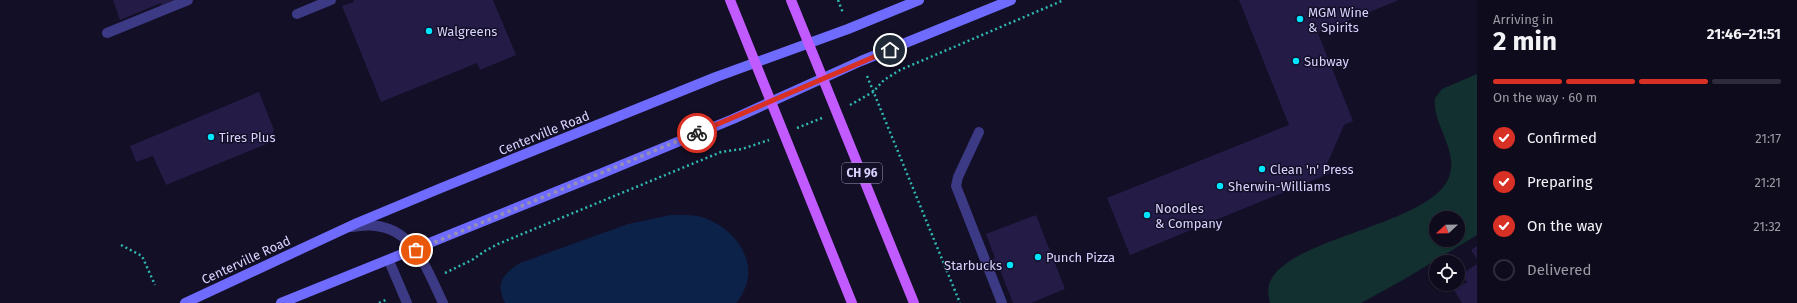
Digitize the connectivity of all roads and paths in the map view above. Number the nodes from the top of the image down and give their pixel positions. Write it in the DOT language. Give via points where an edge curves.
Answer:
graph roads {
  1 [pos="188,0"];
  2 [pos="331,0"];
  3 [pos="730,0"];
  4 [pos="791,0"];
  5 [pos="919,0"];
  6 [pos="1011,0"];
  7 [pos="1064,0"];
  8 [pos="1057,3"];
  9 [pos="297,14"];
  10 [pos="107,33"];
  11 [pos="809,43"];
  12 [pos="755,63"];
  13 [pos="823,78"];
  14 [pos="873,92"];
  15 [pos="771,102"];
  16 [pos="980,132"];
  17 [pos="343,229"];
  18 [pos="121,245"];
  19 [pos="416,250"];
  20 [pos="389,260"];
  21 [pos="155,285"];
  22 [pos="185,303"];
  23 [pos="281,303"];
  24 [pos="407,303"];
  25 [pos="443,303"];
  26 [pos="852,303"];
  27 [pos="914,303"];
  28 [pos="960,303"];
  29 [pos="1002,303"];
  1 -- 10 [label="street"];
  2 -- 9 [label="street"];
  3 -- 12 [label="main road"];
  4 -- 11 [label="main road, CH 96"];
  5 -- 11 [label="main road, Centerville Road"];
  6 -- 13 [label="main road"];
  7 -- 8 [label="path"];
  11 -- 12 [label="main road, Centerville Road"];
  11 -- 13 [label="main road, CH 96"];
  12 -- 15 [label="main road"];
  12 -- 17 [label="main road, Centerville Road"];
  13 -- 15 [label="main road"];
  13 -- 27 [label="main road, CH 96"];
  14 -- 28 [label="path"];
  15 -- 19 [label="main road"];
  15 -- 26 [label="main road"];
  16 -- 29 [label="street" via="956,186"];
  17 -- 19 [label="street" via="363,226 385,228 407,240"];
  17 -- 22 [label="main road, Centerville Road"];
  18 -- 21 [label="path" via="144,258"];
  19 -- 20 [label="main road"];
  19 -- 25 [label="street"];
  20 -- 23 [label="main road"];
  20 -- 24 [label="street"];
}
